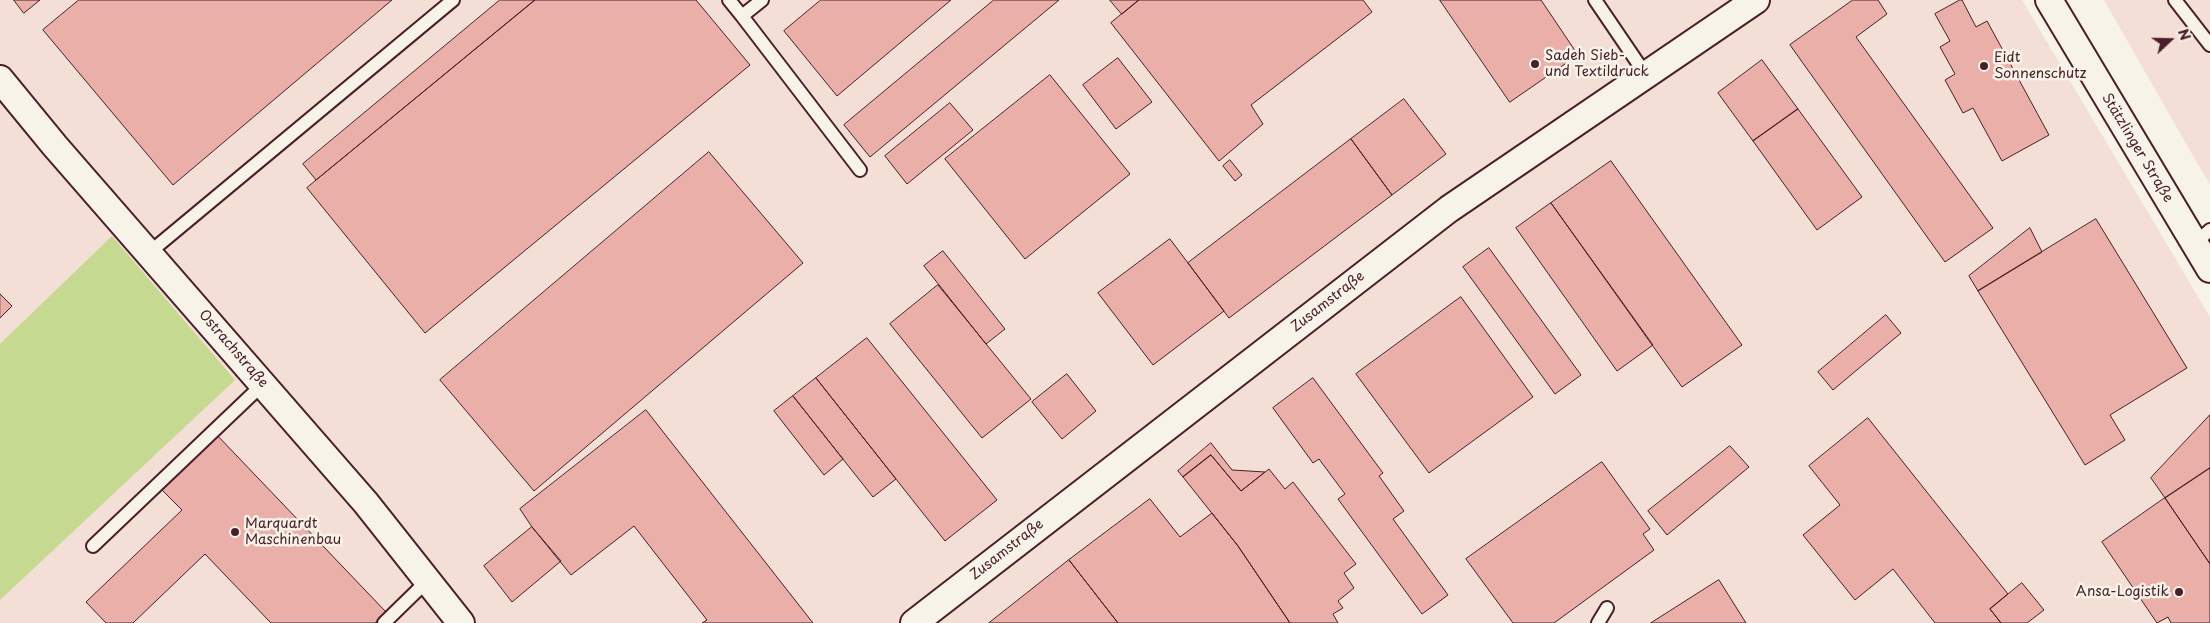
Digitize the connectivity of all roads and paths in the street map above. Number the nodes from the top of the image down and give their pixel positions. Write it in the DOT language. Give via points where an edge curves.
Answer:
graph roads {
  1 [pos="453,0"];
  2 [pos="729,0"];
  3 [pos="762,0"];
  4 [pos="1595,0"];
  5 [pos="1756,0"];
  6 [pos="2049,0"];
  7 [pos="2175,0"];
  8 [pos="742,16"];
  9 [pos="2210,45"];
  10 [pos="1646,75"];
  11 [pos="0,79"];
  12 [pos="860,170"];
  13 [pos="2202,237"];
  14 [pos="150,252"];
  15 [pos="2210,269"];
  16 [pos="263,384"];
  17 [pos="93,546"];
  18 [pos="427,581"];
  19 [pos="1607,608"];
  20 [pos="384,623"];
  21 [pos="461,623"];
  22 [pos="914,623"];
  23 [pos="1598,623"];
  1 -- 14 [label="lane"];
  2 -- 8 [label="lane"];
  3 -- 8 [label="lane"];
  4 -- 10 [label="lane"];
  5 -- 10 [label="street, Zusamstraße"];
  6 -- 13 [label="street, Stätzlinger Straße"];
  7 -- 9 [label="lane"];
  8 -- 12 [label="lane"];
  10 -- 22 [label="street, Zusamstraße" via="1449,209"];
  11 -- 14 [label="street, Ostrachstraße"];
  13 -- 15 [label="street, Stätzlinger Straße"];
  14 -- 16 [label="street, Ostrachstraße"];
  16 -- 17 [label="lane"];
  16 -- 18 [label="street, Ostrachstraße" via="366,503"];
  18 -- 20 [label="lane"];
  18 -- 21 [label="street, Ostrachstraße"];
  19 -- 23 [label="lane"];
}
